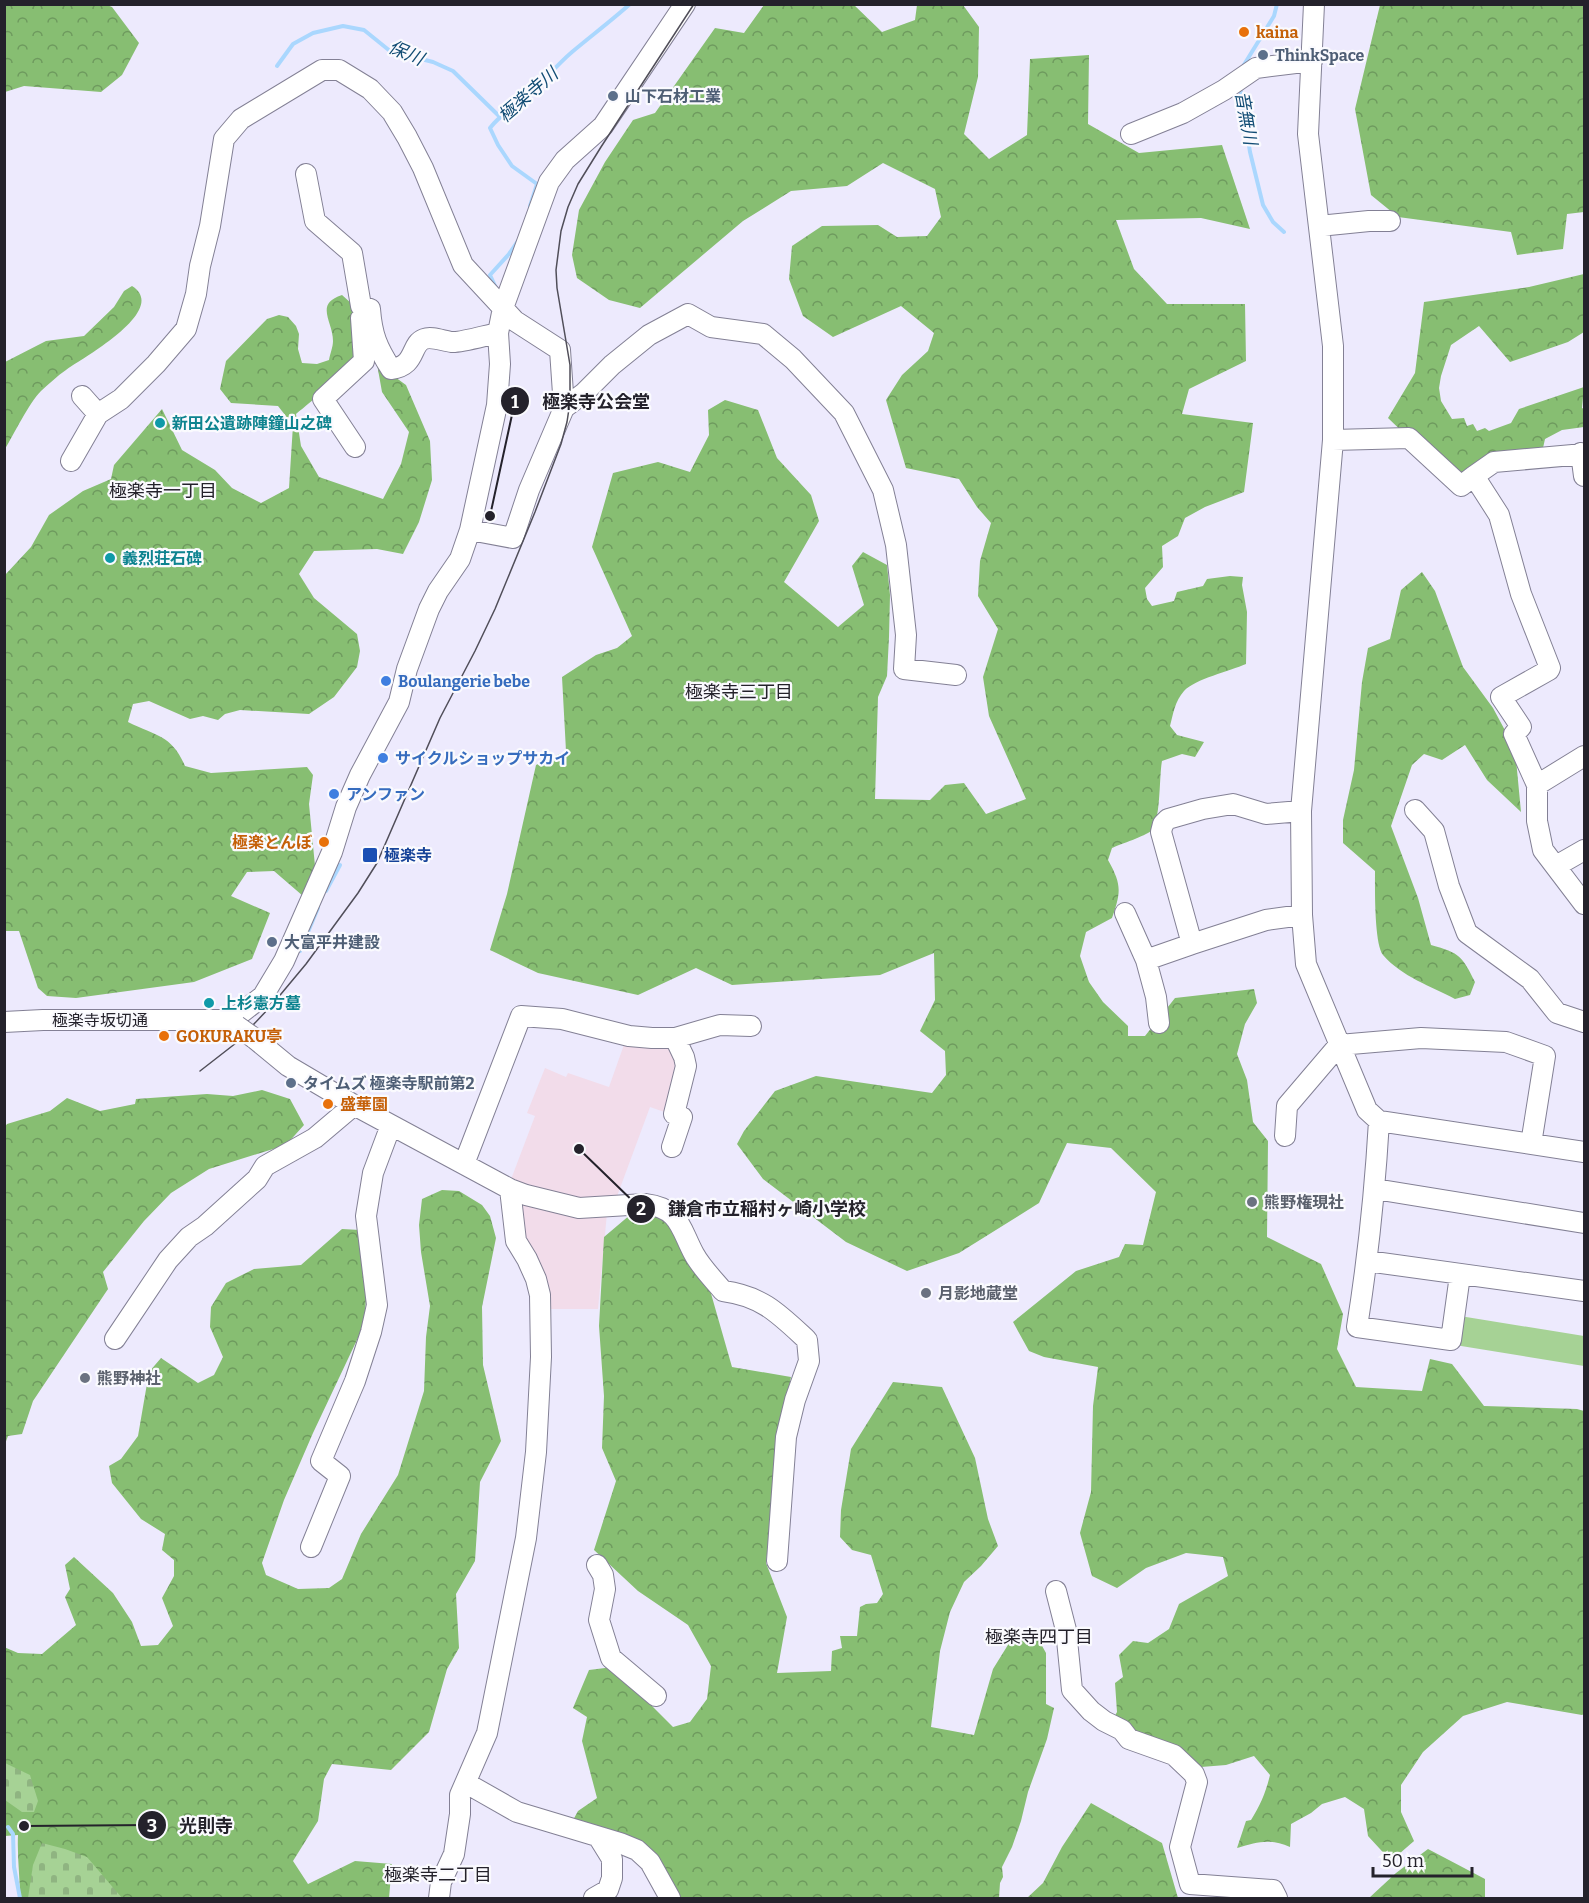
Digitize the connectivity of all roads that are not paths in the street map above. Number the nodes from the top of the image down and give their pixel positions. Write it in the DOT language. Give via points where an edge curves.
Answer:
graph roads {
  1 [pos="685,4"];
  2 [pos="1314,4"];
  3 [pos="1312,61"];
  4 [pos="1131,134"];
  5 [pos="306,174"];
  6 [pos="1390,221"];
  7 [pos="1319,226"];
  8 [pos="361,306"];
  9 [pos="503,308"];
  10 [pos="498,333"];
  11 [pos="82,396"];
  12 [pos="564,408"];
  13 [pos="98,414"];
  14 [pos="1333,440"];
  15 [pos="355,447"];
  16 [pos="1583,454"];
  17 [pos="71,461"];
  18 [pos="1474,476"];
  19 [pos="1584,476"];
  20 [pos="470,530"];
  21 [pos="956,675"];
  22 [pos="1584,756"];
  23 [pos="1537,785"];
  24 [pos="1415,810"];
  25 [pos="1301,811"];
  26 [pos="1584,850"];
  27 [pos="1556,867"];
  28 [pos="1584,904"];
  29 [pos="1125,913"];
  30 [pos="1302,915"];
  31 [pos="1192,944"];
  32 [pos="1146,960"];
  33 [pos="4,1022"];
  34 [pos="1584,1022"];
  35 [pos="235,1023"];
  36 [pos="1159,1023"];
  37 [pos="751,1026"];
  38 [pos="675,1038"];
  39 [pos="1339,1045"];
  40 [pos="354,1105"];
  41 [pos="1379,1121"];
  42 [pos="391,1125"];
  43 [pos="1285,1136"];
  44 [pos="1531,1144"];
  45 [pos="672,1147"];
  46 [pos="1584,1152"];
  47 [pos="464,1164"];
  48 [pos="510,1189"];
  49 [pos="1375,1189"];
  50 [pos="1584,1223"];
  51 [pos="1367,1261"];
  52 [pos="1460,1275"];
  53 [pos="1584,1291"];
  54 [pos="115,1339"];
  55 [pos="310,1547"];
  56 [pos="777,1561"];
  57 [pos="597,1565"];
  58 [pos="1056,1591"];
  59 [pos="656,1696"];
  60 [pos="466,1783"];
  61 [pos="599,1838"];
  62 [pos="439,1899"];
  63 [pos="594,1899"];
  64 [pos="670,1899"];
  65 [pos="1277,1899"];
  1 -- 9 [label="street" via="603,126 565,160 549,182"];
  2 -- 3 [label="street"];
  3 -- 4 [label="street" via="1256,68 1183,113"];
  3 -- 7 [label="street" via="1308,134"];
  5 -- 8 [label="street" via="315,221 352,253"];
  6 -- 7 [label="street"];
  7 -- 14 [label="street" via="1333,346"];
  8 -- 10 [label="street" via="370,309 372,332 391,369 400,368 411,358 419,341 427,338 455,343"];
  8 -- 15 [label="street" via="364,361 323,399"];
  9 -- 10 [label="street"];
  9 -- 12 [label="street" via="515,321 560,351"];
  9 -- 13 [label="street" via="462,265 423,168 392,112 370,89 339,70 322,70 241,119 224,139 210,226 186,329 121,399"];
  10 -- 20 [label="street" via="497,405"];
  11 -- 13 [label="street"];
  12 -- 20 [label="street" via="513,538"];
  12 -- 21 [label="street" via="649,335 688,314 711,327 763,334 794,359 844,413 883,490 896,544 906,635 904,669"];
  13 -- 17 [label="street"];
  14 -- 18 [label="street" via="1409,438 1461,486"];
  14 -- 25 [label="street"];
  16 -- 18 [label="street" via="1494,462"];
  16 -- 19 [label="street"];
  18 -- 23 [label="street" via="1499,515 1521,594 1550,668 1501,697 1521,727 1514,734"];
  20 -- 35 [label="street" via="460,559 429,609 399,702 360,775 285,961 263,996"];
  22 -- 23 [label="street"];
  23 -- 27 [label="street" via="1537,821 1543,850"];
  24 -- 34 [label="street" via="1434,831 1467,933 1530,980 1557,1013"];
  25 -- 30 [label="street"];
  25 -- 31 [label="street" via="1266,813 1233,804 1168,819 1163,824 1161,832"];
  26 -- 27 [label="street"];
  27 -- 28 [label="street"];
  29 -- 32 [label="street"];
  30 -- 31 [label="street" via="1266,920"];
  30 -- 39 [label="street" via="1306,964"];
  31 -- 32 [label="street"];
  32 -- 36 [label="street"];
  33 -- 35 [label="street, 極楽寺坂切通"];
  35 -- 40 [label="street, bridge" via="288,1066"];
  37 -- 38 [label="street" via="720,1025"];
  38 -- 45 [label="street" via="686,1066 674,1114 682,1118"];
  38 -- 47 [label="street" via="629,1036 562,1019 521,1016"];
  39 -- 41 [label="street" via="1367,1110"];
  39 -- 43 [label="street" via="1287,1106"];
  39 -- 44 [label="street" via="1421,1038 1506,1042 1545,1056"];
  40 -- 42 [label="street"];
  40 -- 54 [label="street" via="315,1138 265,1166 257,1179 189,1238 168,1260"];
  41 -- 44 [label="street"];
  41 -- 49 [label="street"];
  42 -- 47 [label="street"];
  42 -- 55 [label="street" via="373,1173 366,1216 377,1305 355,1380 321,1461 340,1476"];
  44 -- 46 [label="street"];
  47 -- 48 [label="street"];
  48 -- 56 [label="street" via="579,1208 645,1204 670,1211 694,1255 723,1291 741,1293 775,1310 807,1340 809,1361 786,1437"];
  48 -- 60 [label="street" via="516,1241 540,1295 536,1452 526,1538 487,1732"];
  49 -- 50 [label="street"];
  49 -- 51 [label="street"];
  51 -- 52 [label="street"];
  51 -- 52 [label="street" via="1357,1327 1451,1340"];
  52 -- 53 [label="street"];
  57 -- 59 [label="street" via="605,1589 599,1620 611,1658"];
  58 -- 65 [label="street" via="1066,1630 1072,1690 1091,1711 1130,1739 1174,1755 1194,1774 1197,1782 1180,1847 1190,1884 1273,1890"];
  60 -- 61 [label="street" via="517,1812"];
  60 -- 62 [label="street" via="460,1796 454,1854 441,1882"];
  61 -- 63 [label="street" via="612,1859 612,1878 608,1890"];
  61 -- 64 [label="street" via="637,1850 650,1862"];
}
